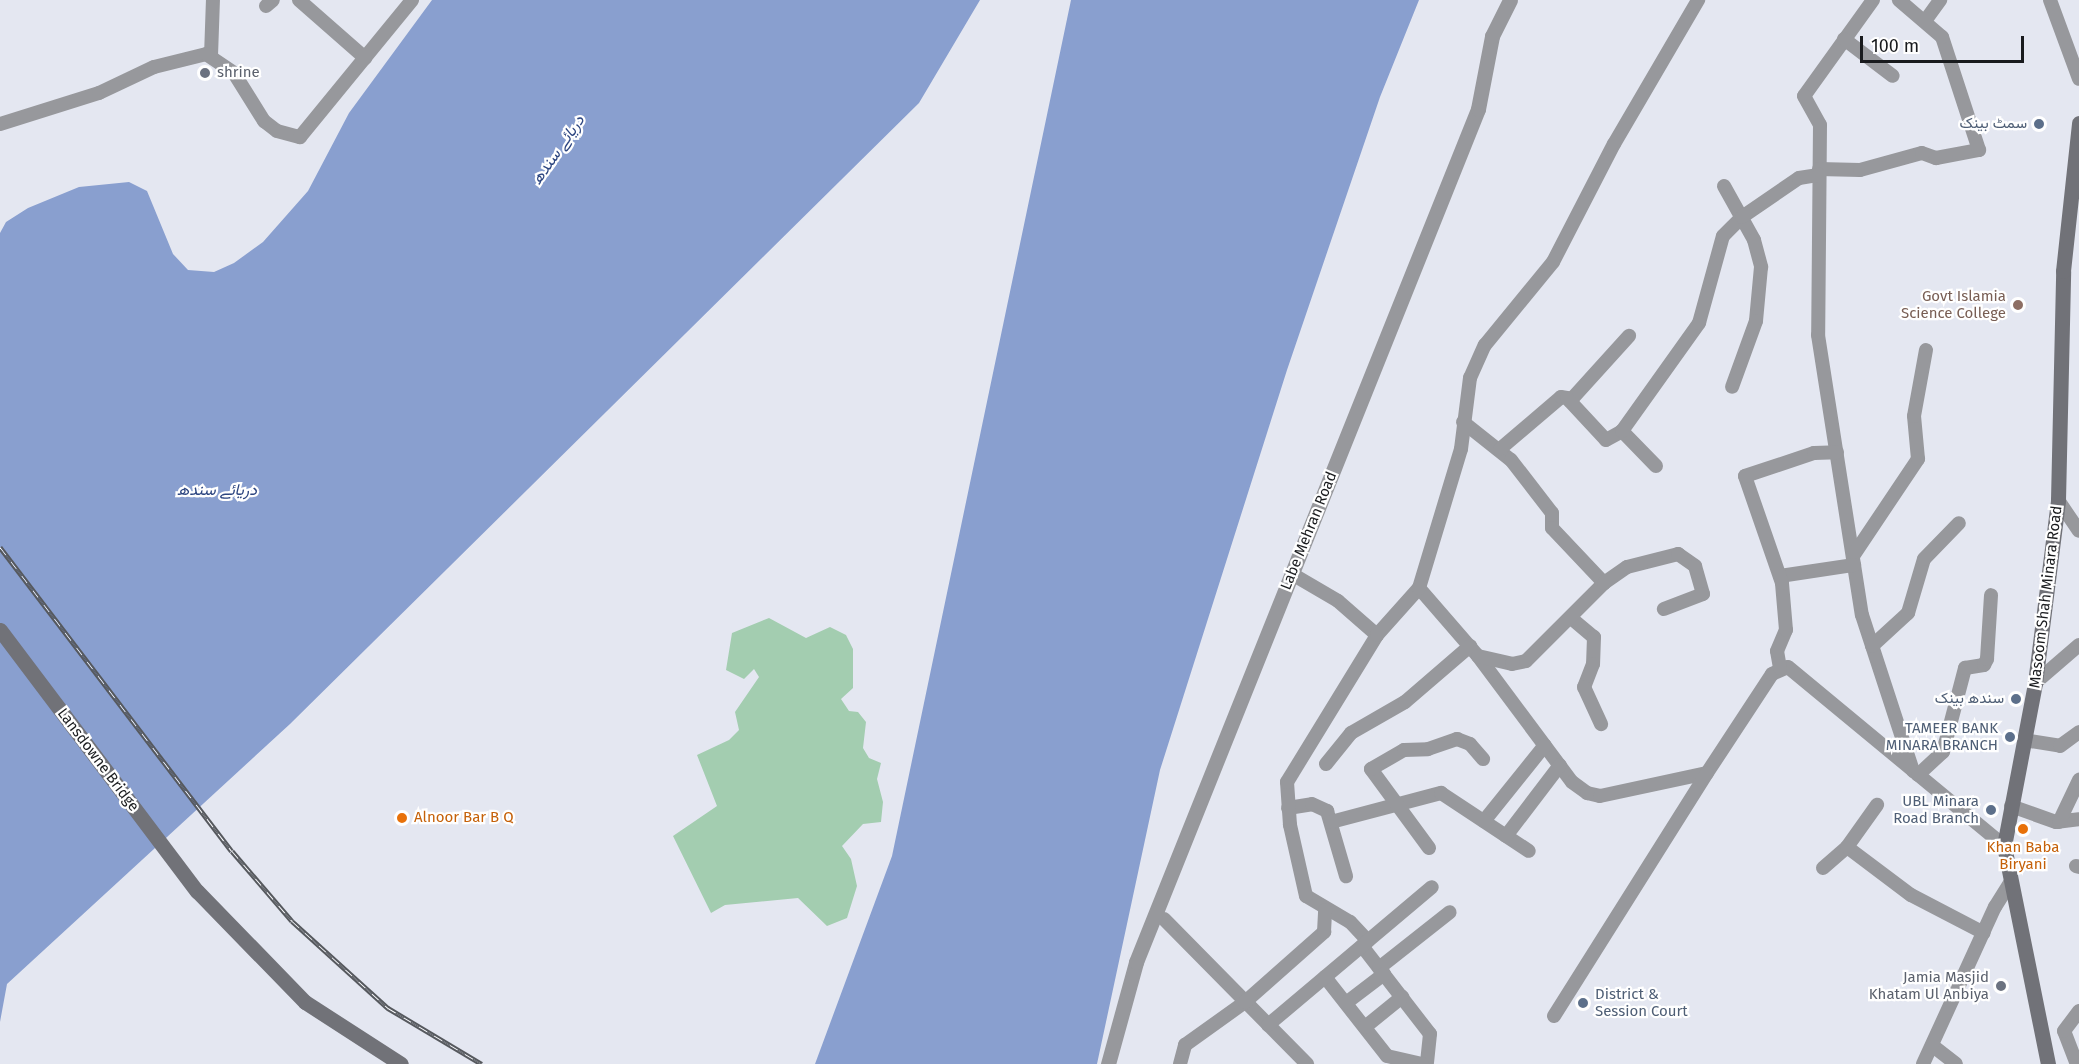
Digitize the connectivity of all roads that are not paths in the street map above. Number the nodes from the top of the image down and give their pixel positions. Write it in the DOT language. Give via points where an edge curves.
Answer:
graph roads {
  1 [pos="213,0"];
  2 [pos="299,0"];
  3 [pos="412,0"];
  4 [pos="1510,0"];
  5 [pos="1698,0"];
  6 [pos="1873,0"];
  7 [pos="1899,0"];
  8 [pos="1940,0"];
  9 [pos="2050,0"];
  10 [pos="1925,21"];
  11 [pos="1844,39"];
  12 [pos="211,56"];
  13 [pos="365,58"];
  14 [pos="1893,76"];
  15 [pos="2079,79"];
  16 [pos="0,124"];
  17 [pos="2078,133"];
  18 [pos="1819,172"];
  19 [pos="1725,186"];
  20 [pos="1742,217"];
  21 [pos="1629,336"];
  22 [pos="1926,350"];
  23 [pos="1732,387"];
  24 [pos="1570,401"];
  25 [pos="1463,422"];
  26 [pos="1622,431"];
  27 [pos="1500,449"];
  28 [pos="1837,452"];
  29 [pos="1656,466"];
  30 [pos="2058,500"];
  31 [pos="1959,524"];
  32 [pos="2079,531"];
  33 [pos="1854,560"];
  34 [pos="1292,574"];
  35 [pos="1780,576"];
  36 [pos="1604,583"];
  37 [pos="1419,588"];
  38 [pos="1991,595"];
  39 [pos="1664,609"];
  40 [pos="1571,618"];
  41 [pos="0,630"];
  42 [pos="1377,635"];
  43 [pos="2079,645"];
  44 [pos="1872,646"];
  45 [pos="1474,651"];
  46 [pos="1780,668"];
  47 [pos="2036,683"];
  48 [pos="1601,724"];
  49 [pos="2079,732"];
  50 [pos="2024,740"];
  51 [pos="1545,745"];
  52 [pos="1483,759"];
  53 [pos="1326,764"];
  54 [pos="1560,765"];
  55 [pos="1707,773"];
  56 [pos="1915,773"];
  57 [pos="2079,780"];
  58 [pos="1398,803"];
  59 [pos="1877,805"];
  60 [pos="2011,806"];
  61 [pos="1288,808"];
  62 [pos="2079,819"];
  63 [pos="1484,821"];
  64 [pos="1331,822"];
  65 [pos="2059,822"];
  66 [pos="1506,836"];
  67 [pos="2004,846"];
  68 [pos="1847,847"];
  69 [pos="1429,848"];
  70 [pos="1529,851"];
  71 [pos="1823,868"];
  72 [pos="1346,876"];
  73 [pos="2010,884"];
  74 [pos="1432,887"];
  75 [pos="1325,910"];
  76 [pos="1450,912"];
  77 [pos="1164,919"];
  78 [pos="1984,933"];
  79 [pos="1365,943"];
  80 [pos="1381,971"];
  81 [pos="1325,977"];
  82 [pos="1402,997"];
  83 [pos="1245,1002"];
  84 [pos="1346,1003"];
  85 [pos="2079,1011"];
  86 [pos="1554,1016"];
  87 [pos="1268,1025"];
  88 [pos="1365,1028"];
  89 [pos="1933,1046"];
  90 [pos="2075,1063"];
  91 [pos="401,1064"];
  92 [pos="1108,1064"];
  93 [pos="1180,1064"];
  94 [pos="1307,1064"];
  95 [pos="1422,1064"];
  96 [pos="1427,1064"];
  97 [pos="1923,1064"];
  98 [pos="1956,1064"];
  99 [pos="2048,1064"];
  1 -- 12 [label="street"];
  2 -- 13 [label="street"];
  3 -- 13 [label="street"];
  4 -- 34 [label="street, Labe Mehran Road" via="1492,36 1478,109"];
  5 -- 25 [label="street" via="1614,144 1553,262 1485,345 1470,378"];
  6 -- 11 [label="street"];
  7 -- 10 [label="street"];
  8 -- 10 [label="street"];
  9 -- 15 [label="street"];
  10 -- 18 [label="street" via="1942,37 1979,150 1936,158 1922,153 1860,171"];
  11 -- 14 [label="street"];
  11 -- 18 [label="street" via="1804,96 1820,125"];
  12 -- 13 [label="street" via="234,73 264,121 293,138 300,137"];
  12 -- 16 [label="street" via="154,68 99,93"];
  17 -- 30 [label="main road, Masoom Shah Minara Road" via="2063,271"];
  18 -- 20 [label="street" via="1798,178"];
  18 -- 28 [label="street" via="1818,335"];
  19 -- 20 [label="street"];
  20 -- 23 [label="street" via="1758,254 1761,292 1756,321"];
  20 -- 26 [label="street" via="1723,236 1699,323"];
  21 -- 24 [label="street"];
  22 -- 33 [label="street" via="1914,416 1918,459"];
  24 -- 26 [label="street" via="1606,440"];
  24 -- 27 [label="street" via="1561,397 1551,403"];
  25 -- 27 [label="street"];
  25 -- 37 [label="street" via="1442,524"];
  26 -- 29 [label="street"];
  27 -- 36 [label="street" via="1552,513 1552,528"];
  28 -- 33 [label="street"];
  28 -- 35 [label="street" via="1814,453 1745,476"];
  30 -- 32 [label="street"];
  30 -- 47 [label="main road, Masoom Shah Minara Road"];
  31 -- 44 [label="street" via="1924,559 1908,614"];
  33 -- 35 [label="street"];
  33 -- 44 [label="street"];
  34 -- 42 [label="street" via="1338,601"];
  34 -- 92 [label="street, Labe Mehran Road" via="1136,962"];
  35 -- 46 [label="street" via="1786,630 1777,651"];
  36 -- 39 [label="street" via="1647,560 1678,554 1688,558 1703,594"];
  36 -- 40 [label="street"];
  37 -- 42 [label="street"];
  37 -- 45 [label="street"];
  38 -- 56 [label="street" via="1987,659 1984,665 1965,668 1944,752"];
  40 -- 45 [label="street" via="1526,661 1512,664"];
  40 -- 48 [label="street" via="1593,633 1593,664 1584,687"];
  41 -- 91 [label="main road, Lansdowne Bridge" via="197,891 305,1002"];
  42 -- 61 [label="street" via="1297,761 1287,782"];
  43 -- 47 [label="street"];
  44 -- 56 [label="street"];
  45 -- 51 [label="street"];
  45 -- 53 [label="street" via="1405,702 1351,733"];
  46 -- 55 [label="street"];
  46 -- 56 [label="street" via="1788,667"];
  47 -- 50 [label="main road, Masoom Shah Minara Road"];
  49 -- 50 [label="street" via="2060,746"];
  50 -- 60 [label="main road, Masoom Shah Minara Road"];
  51 -- 54 [label="street"];
  51 -- 63 [label="street"];
  52 -- 58 [label="street" via="1470,744 1457,739 1392,754 1371,769"];
  54 -- 55 [label="street" via="1572,782 1600,796"];
  54 -- 66 [label="street"];
  55 -- 86 [label="street"];
  56 -- 67 [label="street"];
  57 -- 65 [label="street"];
  58 -- 63 [label="street" via="1441,793"];
  58 -- 64 [label="street"];
  58 -- 69 [label="street" via="1406,820"];
  59 -- 68 [label="street"];
  60 -- 65 [label="street"];
  60 -- 67 [label="main road, Masoom Shah Minara Road"];
  61 -- 64 [label="street" via="1320,806"];
  61 -- 75 [label="street" via="1304,888"];
  62 -- 65 [label="street"];
  63 -- 66 [label="street"];
  64 -- 72 [label="street"];
  66 -- 70 [label="street"];
  67 -- 73 [label="main road, Masoom Shah Minara Road"];
  68 -- 71 [label="street"];
  68 -- 78 [label="street" via="1911,895"];
  73 -- 78 [label="street"];
  73 -- 99 [label="main road, Masoom Shah Minara Road"];
  74 -- 79 [label="street"];
  75 -- 79 [label="street" via="1350,922"];
  75 -- 83 [label="street" via="1324,932"];
  76 -- 80 [label="street"];
  77 -- 83 [label="street"];
  78 -- 89 [label="street"];
  79 -- 80 [label="street"];
  79 -- 81 [label="street"];
  80 -- 82 [label="street"];
  80 -- 84 [label="street"];
  81 -- 84 [label="street"];
  81 -- 87 [label="street"];
  82 -- 88 [label="street"];
  82 -- 96 [label="street" via="1430,1034"];
  83 -- 87 [label="street"];
  83 -- 93 [label="street" via="1185,1045"];
  84 -- 88 [label="street"];
  85 -- 90 [label="street" via="2064,1031"];
  87 -- 94 [label="street"];
  88 -- 95 [label="street" via="1387,1056"];
  89 -- 97 [label="street"];
  89 -- 98 [label="street"];
}
